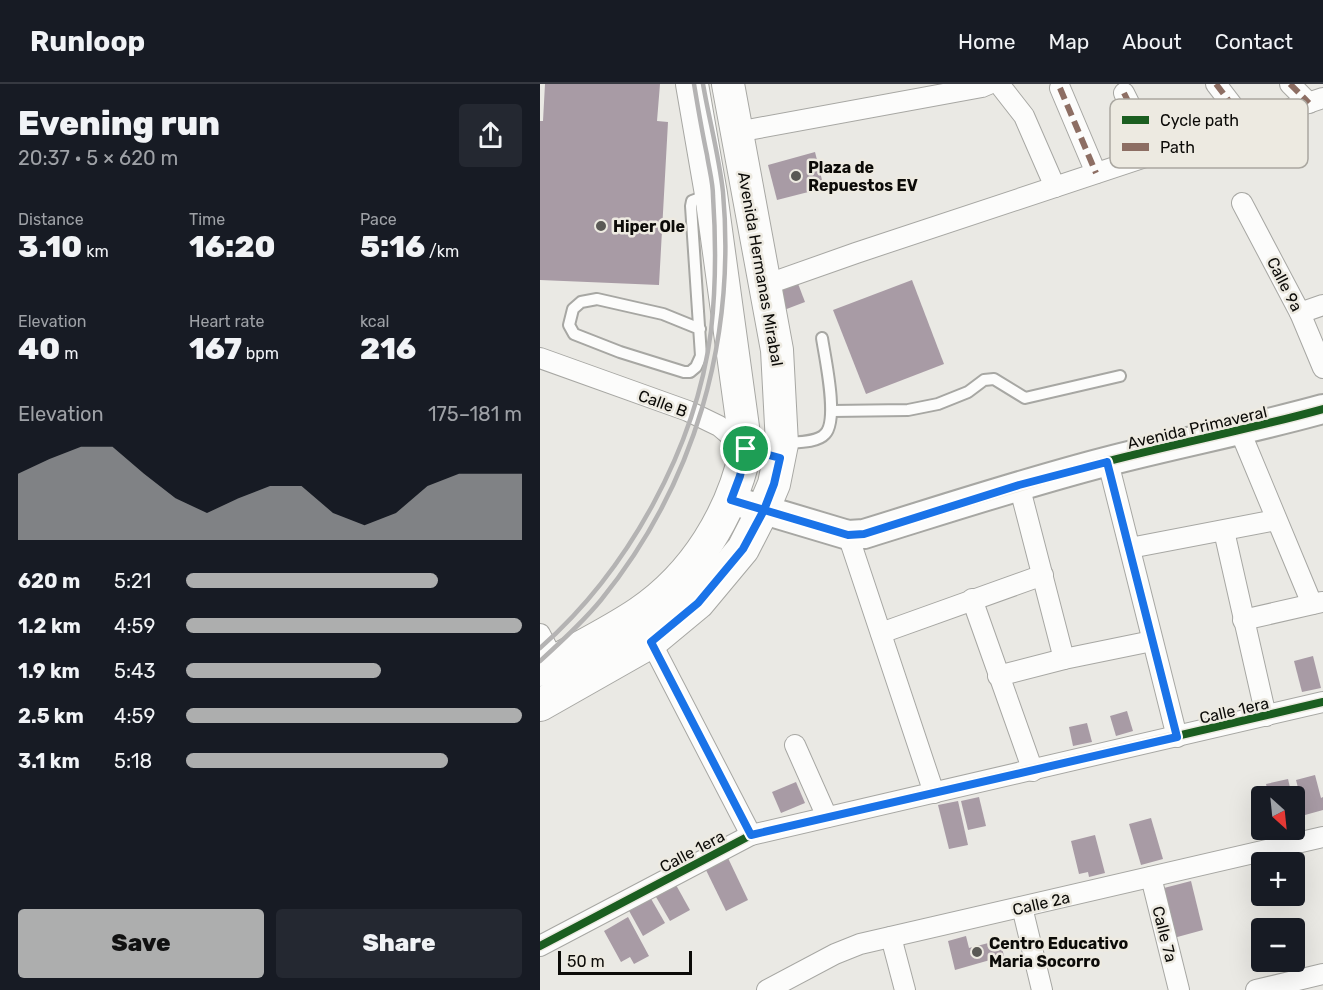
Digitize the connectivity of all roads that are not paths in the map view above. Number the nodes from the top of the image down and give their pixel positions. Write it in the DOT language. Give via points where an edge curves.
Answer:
graph roads {
  1 [pos="692,84"];
  2 [pos="728,84"];
  3 [pos="1216,84"];
  4 [pos="1290,84"];
  5 [pos="990,85"];
  6 [pos="1060,88"];
  7 [pos="927,91"];
  8 [pos="1124,93"];
  9 [pos="1127,99"];
  10 [pos="1228,99"];
  11 [pos="1316,100"];
  12 [pos="737,132"];
  13 [pos="1110,168"];
  14 [pos="1096,173"];
  15 [pos="1055,187"];
  16 [pos="711,194"];
  17 [pos="1242,203"];
  18 [pos="765,285"];
  19 [pos="1323,305"];
  20 [pos="1300,313"];
  21 [pos="700,329"];
  22 [pos="822,338"];
  23 [pos="540,358"];
  24 [pos="1323,368"];
  25 [pos="1120,376"];
  26 [pos="1323,409"];
  27 [pos="832,411"];
  28 [pos="1240,431"];
  29 [pos="746,449"];
  30 [pos="781,451"];
  31 [pos="1107,462"];
  32 [pos="1019,485"];
  33 [pos="731,500"];
  34 [pos="764,510"];
  35 [pos="1276,520"];
  36 [pos="1224,531"];
  37 [pos="848,535"];
  38 [pos="1130,548"];
  39 [pos="1043,575"];
  40 [pos="972,599"];
  41 [pos="1317,603"];
  42 [pos="1243,620"];
  43 [pos="881,633"];
  44 [pos="1152,641"];
  45 [pos="651,642"];
  46 [pos="545,655"];
  47 [pos="1064,659"];
  48 [pos="998,676"];
  49 [pos="1323,702"];
  50 [pos="540,705"];
  51 [pos="1266,716"];
  52 [pos="1177,737"];
  53 [pos="795,745"];
  54 [pos="1033,771"];
  55 [pos="934,793"];
  56 [pos="827,817"];
  57 [pos="751,835"];
  58 [pos="1323,837"];
  59 [pos="1151,877"];
  60 [pos="1022,907"];
  61 [pos="891,937"];
  62 [pos="540,946"];
  63 [pos="1318,980"];
  64 [pos="767,990"];
  65 [pos="904,990"];
  66 [pos="1042,990"];
  67 [pos="1179,990"];
  68 [pos="1256,990"];
  1 -- 16 [label="main road"];
  2 -- 12 [label="main road, Avenida Hermanas Mirabal"];
  3 -- 10 [label="street"];
  4 -- 11 [label="street"];
  5 -- 7 [label="street"];
  5 -- 15 [label="street" via="1024,116"];
  6 -- 14 [label="street"];
  7 -- 12 [label="street"];
  8 -- 9 [label="street"];
  12 -- 18 [label="main road, Avenida Hermanas Mirabal"];
  13 -- 14 [label="street"];
  14 -- 15 [label="street"];
  15 -- 18 [label="street"];
  16 -- 21 [label="lane" via="692,201 691,206"];
  16 -- 29 [label="main road"];
  17 -- 20 [label="street, Calle 9a"];
  18 -- 30 [label="main road, Avenida Hermanas Mirabal" via="777,350"];
  19 -- 20 [label="street"];
  20 -- 24 [label="street, Calle 9a"];
  21 -- 21 [label="lane" via="701,356 696,367 684,372 574,334 569,325 573,309 581,302 597,299 663,314"];
  22 -- 27 [label="lane"];
  23 -- 29 [label="street, Calle B" via="688,411 719,426"];
  25 -- 27 [label="lane" via="1025,398 1001,381 984,380 968,393 938,404 908,410"];
  26 -- 28 [label="street, Avenida Primaveral"];
  27 -- 30 [label="lane" via="830,427 819,439"];
  28 -- 31 [label="street, Avenida Primaveral"];
  28 -- 35 [label="street"];
  29 -- 30 [label="street, Calle B"];
  29 -- 33 [label="main road"];
  30 -- 34 [label="main road, Avenida Hermanas Mirabal"];
  31 -- 32 [label="street, Avenida Primaveral"];
  31 -- 38 [label="street"];
  32 -- 37 [label="street, Avenida Primaveral" via="864,534"];
  32 -- 39 [label="street"];
  33 -- 34 [label="street, Avenida Primaveral"];
  33 -- 46 [label="main road" via="710,540 677,582 640,612"];
  34 -- 37 [label="street, Avenida Primaveral"];
  34 -- 45 [label="main road, Avenida Hermanas Mirabal" via="743,549 698,603"];
  35 -- 36 [label="street"];
  35 -- 41 [label="street"];
  36 -- 38 [label="street"];
  36 -- 42 [label="street"];
  37 -- 43 [label="street"];
  38 -- 44 [label="street"];
  39 -- 40 [label="street"];
  39 -- 47 [label="street"];
  40 -- 43 [label="street"];
  40 -- 48 [label="street"];
  41 -- 42 [label="street"];
  42 -- 51 [label="street"];
  43 -- 55 [label="street"];
  44 -- 47 [label="street"];
  44 -- 52 [label="street"];
  45 -- 50 [label="main road, Avenida Hermanas Mirabal"];
  45 -- 57 [label="street"];
  47 -- 48 [label="street"];
  48 -- 54 [label="street"];
  49 -- 51 [label="street, Calle 1era"];
  51 -- 52 [label="street, Calle 1era"];
  52 -- 54 [label="street, Calle 1era"];
  53 -- 56 [label="street"];
  54 -- 55 [label="street, Calle 1era"];
  55 -- 56 [label="street, Calle 1era"];
  56 -- 57 [label="street, Calle 1era"];
  57 -- 62 [label="street, Calle 1era"];
  58 -- 59 [label="street, Calle 2a"];
  59 -- 60 [label="street, Calle 2a"];
  59 -- 67 [label="street, Calle 7a"];
  60 -- 61 [label="street, Calle 2a"];
  60 -- 66 [label="street"];
  61 -- 64 [label="street, Calle 2a" via="848,948"];
  61 -- 65 [label="street"];
  63 -- 68 [label="street"];
}
